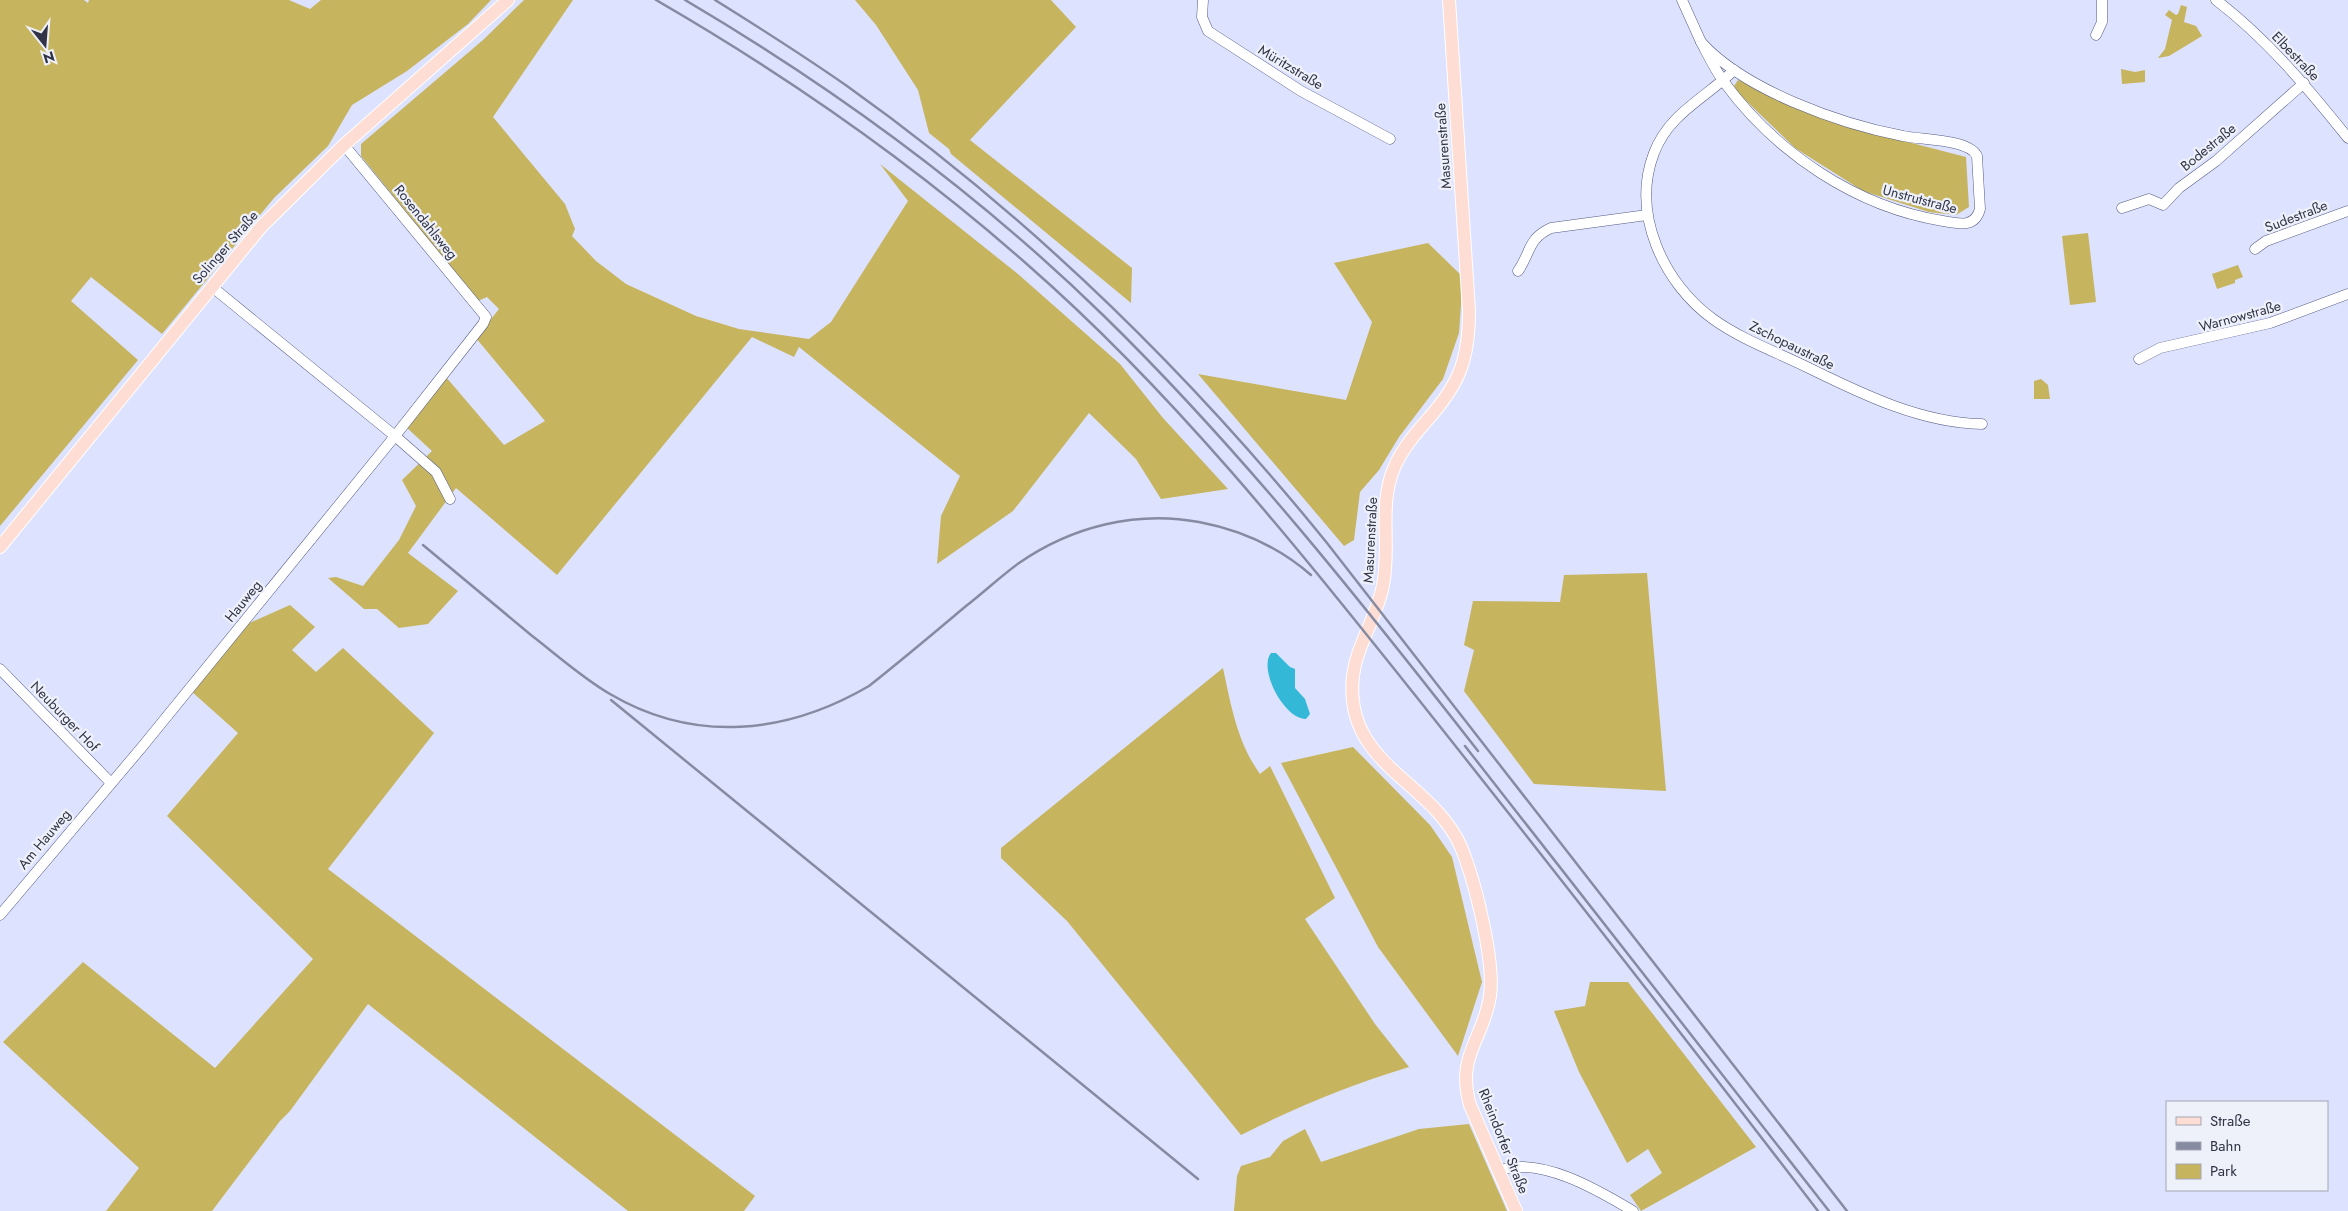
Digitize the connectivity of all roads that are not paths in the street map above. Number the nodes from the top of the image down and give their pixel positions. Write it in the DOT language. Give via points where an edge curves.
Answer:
graph roads {
  1 [pos="508,0"];
  2 [pos="1203,0"];
  3 [pos="1449,0"];
  4 [pos="1682,0"];
  5 [pos="2102,0"];
  6 [pos="2216,0"];
  7 [pos="2096,35"];
  8 [pos="1701,42"];
  9 [pos="1734,70"];
  10 [pos="1723,81"];
  11 [pos="2304,83"];
  12 [pos="2348,138"];
  13 [pos="1390,139"];
  14 [pos="344,145"];
  15 [pos="2122,208"];
  16 [pos="2348,211"];
  17 [pos="1647,215"];
  18 [pos="2255,249"];
  19 [pos="1518,271"];
  20 [pos="211,286"];
  21 [pos="2348,294"];
  22 [pos="486,317"];
  23 [pos="2139,359"];
  24 [pos="1982,424"];
  25 [pos="395,436"];
  26 [pos="450,498"];
  27 [pos="0,547"];
  28 [pos="0,669"];
  29 [pos="110,782"];
  30 [pos="0,915"];
  31 [pos="1490,997"];
  32 [pos="1498,1171"];
  33 [pos="1516,1211"];
  34 [pos="1633,1211"];
  1 -- 14 [label="main road, Solinger Straße"];
  2 -- 13 [label="street, Müritzstraße" via="1202,17 1208,31 1301,91"];
  3 -- 31 [label="main road, Masurenstraße" via="1469,312 1467,351 1448,395 1408,442 1394,468 1386,502 1386,561 1382,588 1356,656 1352,692 1358,722 1374,751 1386,766 1432,806 1460,845 1490,959"];
  4 -- 8 [label="street, Unstrutstraße"];
  5 -- 7 [label="street" via="2102,22"];
  6 -- 11 [label="street, Elbestraße" via="2259,37"];
  8 -- 9 [label="street, Unstrutstraße" via="1714,57"];
  8 -- 10 [label="street, Unstrutstraße"];
  9 -- 10 [label="street, Zschopaustraße"];
  9 -- 10 [label="street, Unstrutstraße" via="1787,99 1851,124 1965,145 1974,150 1977,156 1978,217 1972,223 1963,224 1931,219 1846,189 1807,164 1772,135"];
  10 -- 17 [label="street, Zschopaustraße" via="1686,108 1662,137 1651,167"];
  11 -- 12 [label="street, Elbestraße"];
  11 -- 15 [label="street, Bodestraße" via="2216,161 2178,188 2163,205 2149,199"];
  14 -- 20 [label="main road, Solinger Straße" via="261,228"];
  14 -- 22 [label="street, Rosendahlsweg"];
  16 -- 18 [label="street, Sudestraße" via="2266,241"];
  17 -- 19 [label="street" via="1551,228 1534,240"];
  17 -- 24 [label="street, Zschopaustraße" via="1663,261 1680,288 1699,308 1725,327 1842,384 1909,412 1962,424"];
  20 -- 25 [label="street"];
  20 -- 27 [label="main road, Solinger Straße"];
  21 -- 23 [label="street, Warnowstraße" via="2254,328 2160,348"];
  22 -- 25 [label="street, Hauweg"];
  25 -- 26 [label="street" via="436,472"];
  25 -- 29 [label="street, Hauweg"];
  28 -- 29 [label="street, Neuburger Hof"];
  29 -- 30 [label="street, Am Hauweg"];
  31 -- 32 [label="main road, Rheindorfer Straße" via="1464,1077 1470,1105"];
  32 -- 33 [label="main road, Rheindorfer Straße"];
  32 -- 34 [label="street" via="1529,1167 1554,1171"];
}
